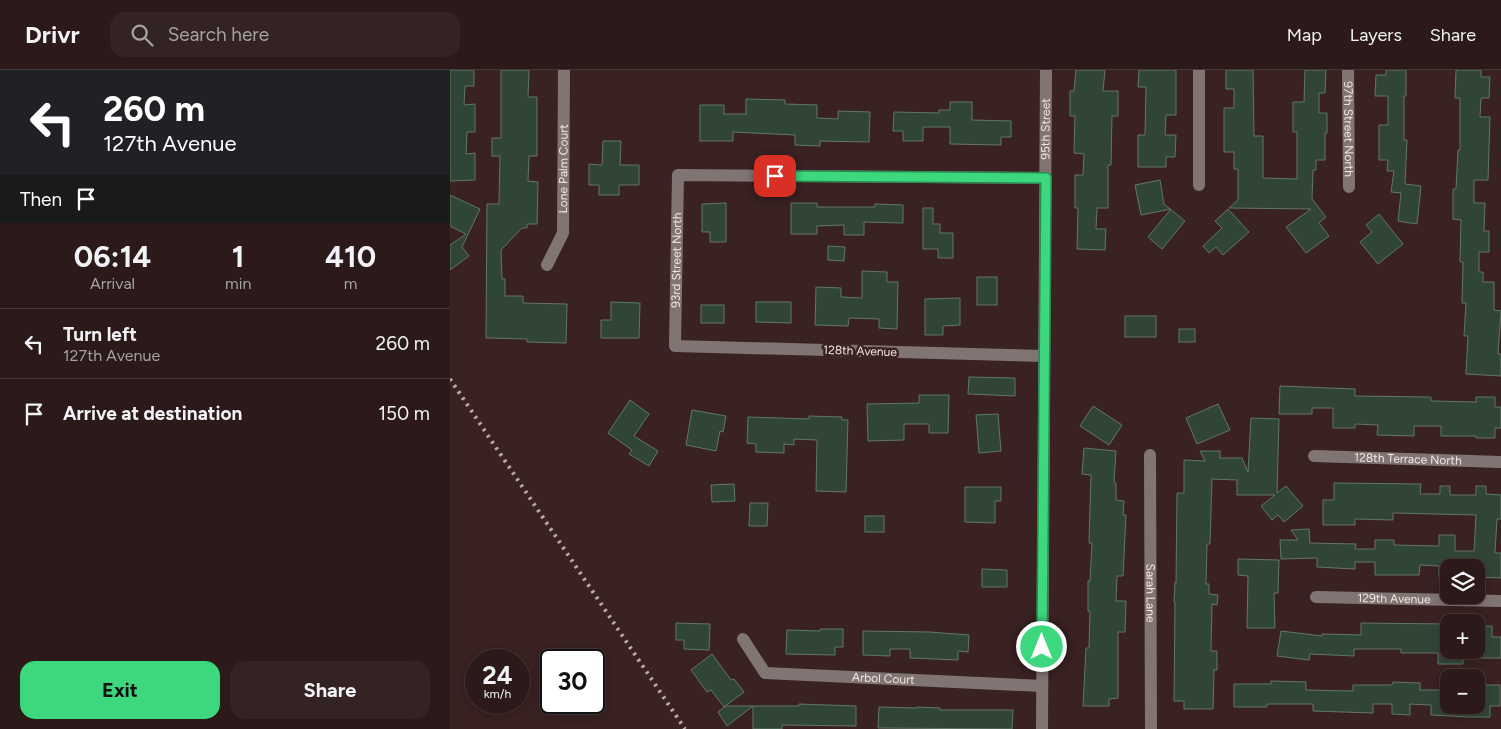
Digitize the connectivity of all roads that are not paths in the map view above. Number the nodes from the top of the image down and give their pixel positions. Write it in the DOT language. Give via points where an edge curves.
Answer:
graph roads {
  1 [pos="564,70"];
  2 [pos="1046,70"];
  3 [pos="1199,70"];
  4 [pos="1348,70"];
  5 [pos="1046,178"];
  6 [pos="1199,185"];
  7 [pos="1350,187"];
  8 [pos="547,265"];
  9 [pos="675,346"];
  10 [pos="1044,356"];
  11 [pos="1150,456"];
  12 [pos="1314,456"];
  13 [pos="1501,462"];
  14 [pos="1316,597"];
  15 [pos="1501,601"];
  16 [pos="743,639"];
  17 [pos="1042,686"];
  18 [pos="1042,729"];
  19 [pos="1151,729"];
  1 -- 8 [label="street, Lone Palm Court" via="563,233"];
  2 -- 5 [label="street, 95th Street"];
  3 -- 6 [label="street"];
  4 -- 7 [label="street, 97th Street North"];
  5 -- 9 [label="street, 93rd Street North" via="678,175"];
  5 -- 10 [label="street, 95th Street"];
  9 -- 10 [label="street, 128th Avenue"];
  10 -- 17 [label="street, 95th Street"];
  11 -- 19 [label="street, Sarah Lane"];
  12 -- 13 [label="street, 128th Terrace North"];
  14 -- 15 [label="street, 129th Avenue"];
  16 -- 17 [label="street, Arbol Court" via="765,673"];
  17 -- 18 [label="street, 95th Street"];
}
